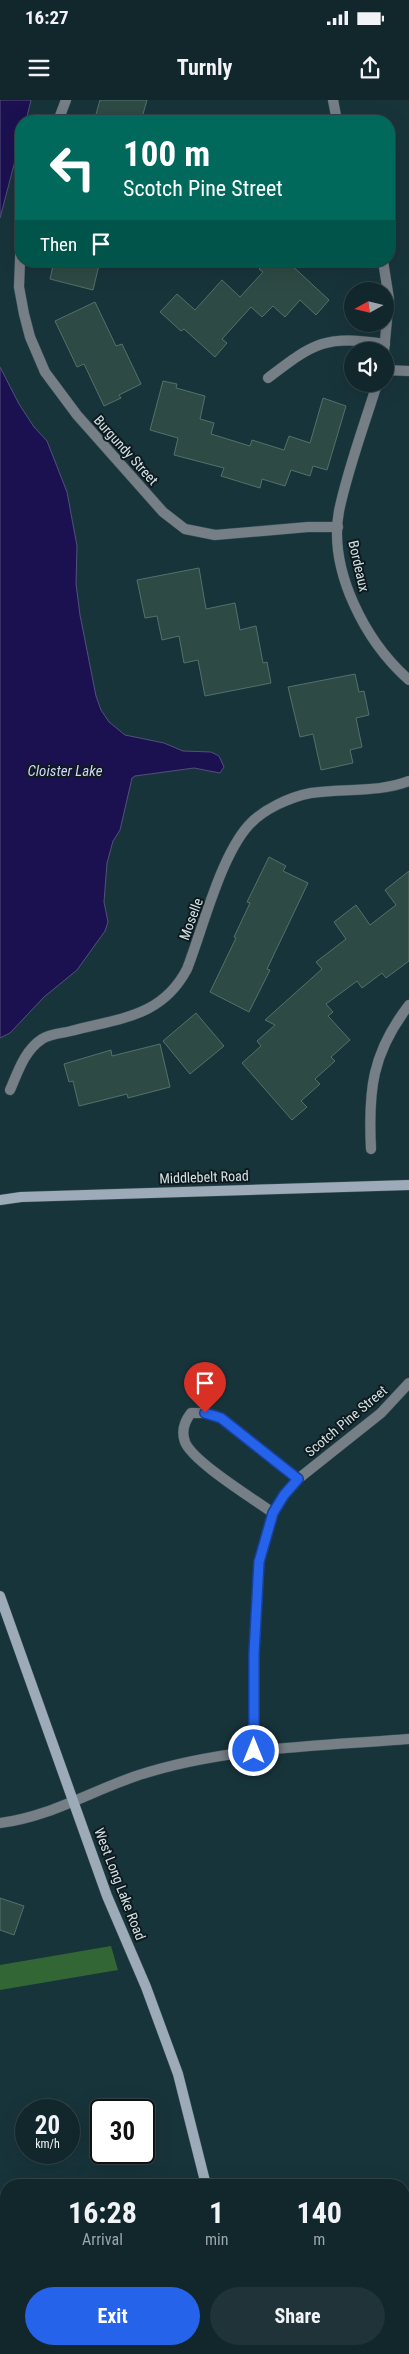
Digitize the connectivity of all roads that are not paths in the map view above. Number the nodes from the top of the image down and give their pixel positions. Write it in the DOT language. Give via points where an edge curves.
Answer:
graph roads {
  1 [pos="66,100"];
  2 [pos="333,100"];
  3 [pos="60,115"];
  4 [pos="336,115"];
  5 [pos="20,267"];
  6 [pos="384,267"];
  7 [pos="358,342"];
  8 [pos="385,342"];
  9 [pos="394,370"];
  10 [pos="409,371"];
  11 [pos="268,378"];
  12 [pos="375,392"];
  13 [pos="338,527"];
  14 [pos="409,680"];
  15 [pos="409,781"];
  16 [pos="409,1005"];
  17 [pos="10,1090"];
  18 [pos="371,1149"];
  19 [pos="409,1184"];
  20 [pos="0,1200"];
  21 [pos="409,1383"];
  22 [pos="298,1479"];
  23 [pos="273,1513"];
  24 [pos="0,1596"];
  25 [pos="409,1738"];
  26 [pos="254,1751"];
  27 [pos="74,1802"];
  28 [pos="0,1822"];
  29 [pos="204,2179"];
  1 -- 3 [label="street"];
  2 -- 4 [label="street"];
  5 -- 13 [label="street, Burgundy Street" via="24,314 45,372 77,415 174,522 198,533 215,535"];
  6 -- 8 [label="street" via="389,299"];
  7 -- 11 [label="street" via="344,339 319,344"];
  9 -- 10 [label="street"];
  12 -- 13 [label="street, Bordeaux" via="343,496"];
  13 -- 14 [label="street, Bordeaux" via="338,550 358,615 392,665"];
  15 -- 17 [label="street, Moselle" via="386,787 312,793 294,798 261,815 249,825 230,854 187,968 170,995 161,1003 136,1014 42,1039 24,1058"];
  16 -- 18 [label="street" via="385,1043 371,1084"];
  19 -- 20 [label="main road, Middlebelt Road"];
  21 -- 22 [label="street, Scotch Pine Street" via="381,1413"];
  22 -- 23 [label="street, Scotch Pine Street"];
  22 -- 23 [label="street" via="221,1418 190,1413 183,1429 185,1443 194,1457"];
  23 -- 26 [label="street, Scotch Pine Street" via="259,1562 254,1654"];
  24 -- 27 [label="main road, West Long Lake Road"];
  25 -- 26 [label="street"];
  26 -- 27 [label="street" via="139,1775"];
  27 -- 28 [label="street" via="22,1819"];
  27 -- 29 [label="main road, West Long Lake Road" via="107,1896 146,1987 178,2074"];
}
